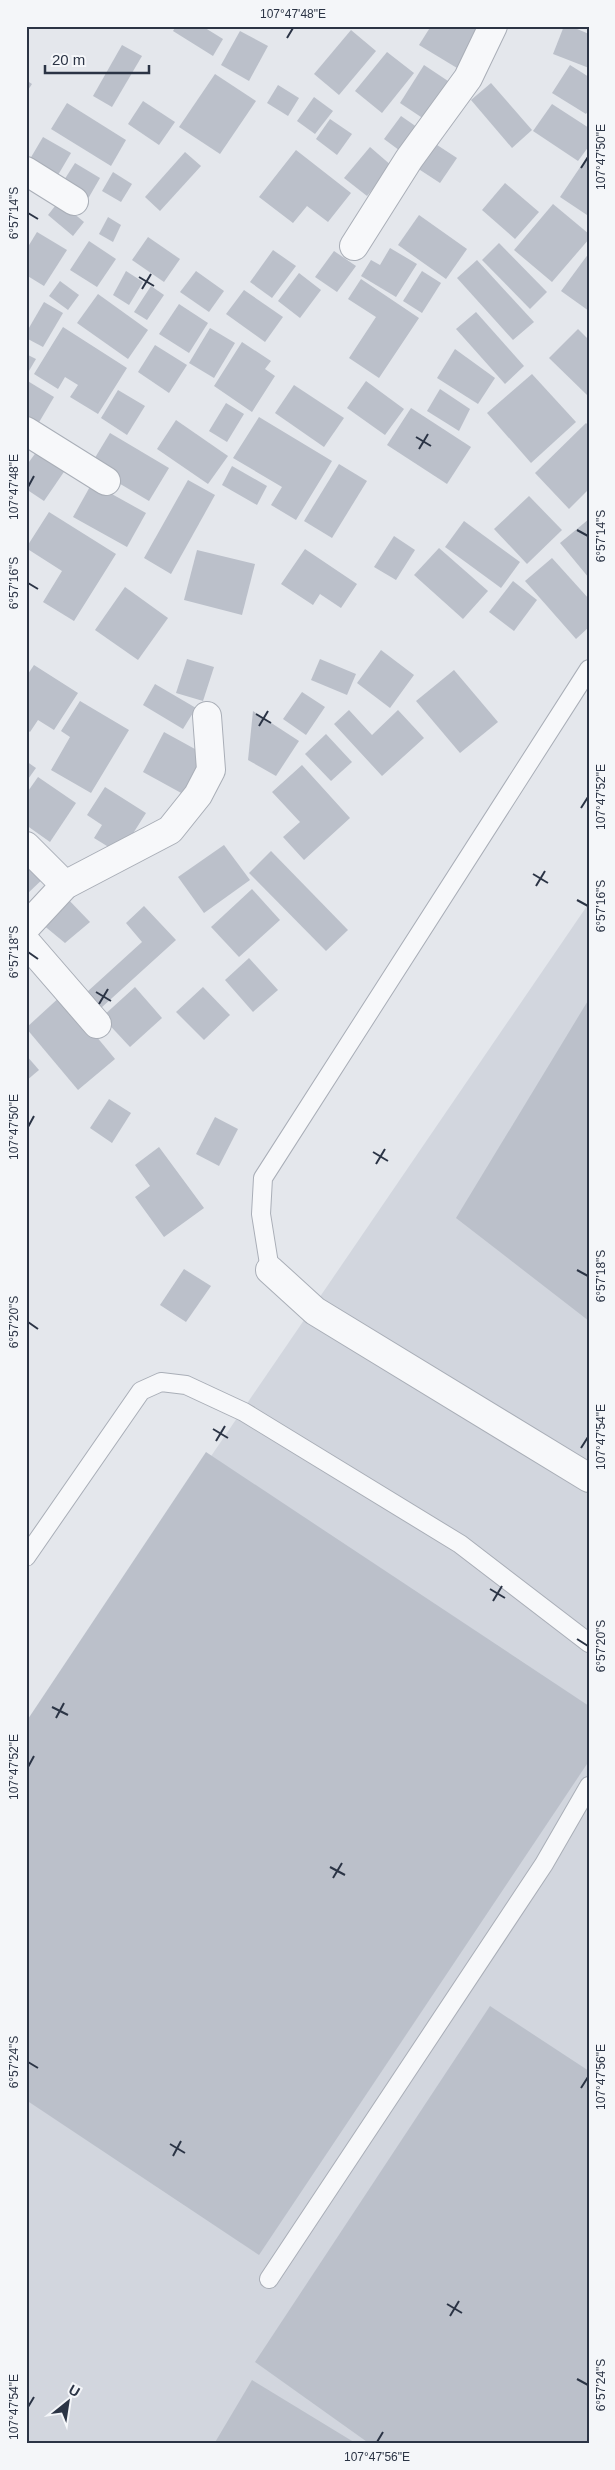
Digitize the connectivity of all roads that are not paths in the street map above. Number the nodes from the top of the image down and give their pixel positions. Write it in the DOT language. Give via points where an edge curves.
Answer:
graph roads {
  1 [pos="493,26"];
  2 [pos="26,171"];
  3 [pos="74,201"];
  4 [pos="354,246"];
  5 [pos="26,431"];
  6 [pos="106,481"];
  7 [pos="589,669"];
  8 [pos="207,716"];
  9 [pos="26,846"];
  10 [pos="65,885"];
  11 [pos="26,927"];
  12 [pos="26,942"];
  13 [pos="97,1024"];
  14 [pos="270,1270"];
  15 [pos="589,1478"];
  16 [pos="26,1557"];
  17 [pos="589,1643"];
  18 [pos="589,1786"];
  19 [pos="269,2279"];
  1 -- 4 [label="street" via="468,78 409,159"];
  2 -- 3 [label="street"];
  5 -- 6 [label="street"];
  7 -- 14 [label="lane" via="263,1178 261,1214"];
  8 -- 10 [label="street" via="211,770 198,796 170,830"];
  9 -- 10 [label="street"];
  10 -- 11 [label="street"];
  12 -- 13 [label="street"];
  14 -- 15 [label="street" via="315,1311"];
  16 -- 17 [label="lane" via="141,1391 161,1382 186,1385 244,1412 460,1544"];
  18 -- 19 [label="lane" via="544,1864"];
}
